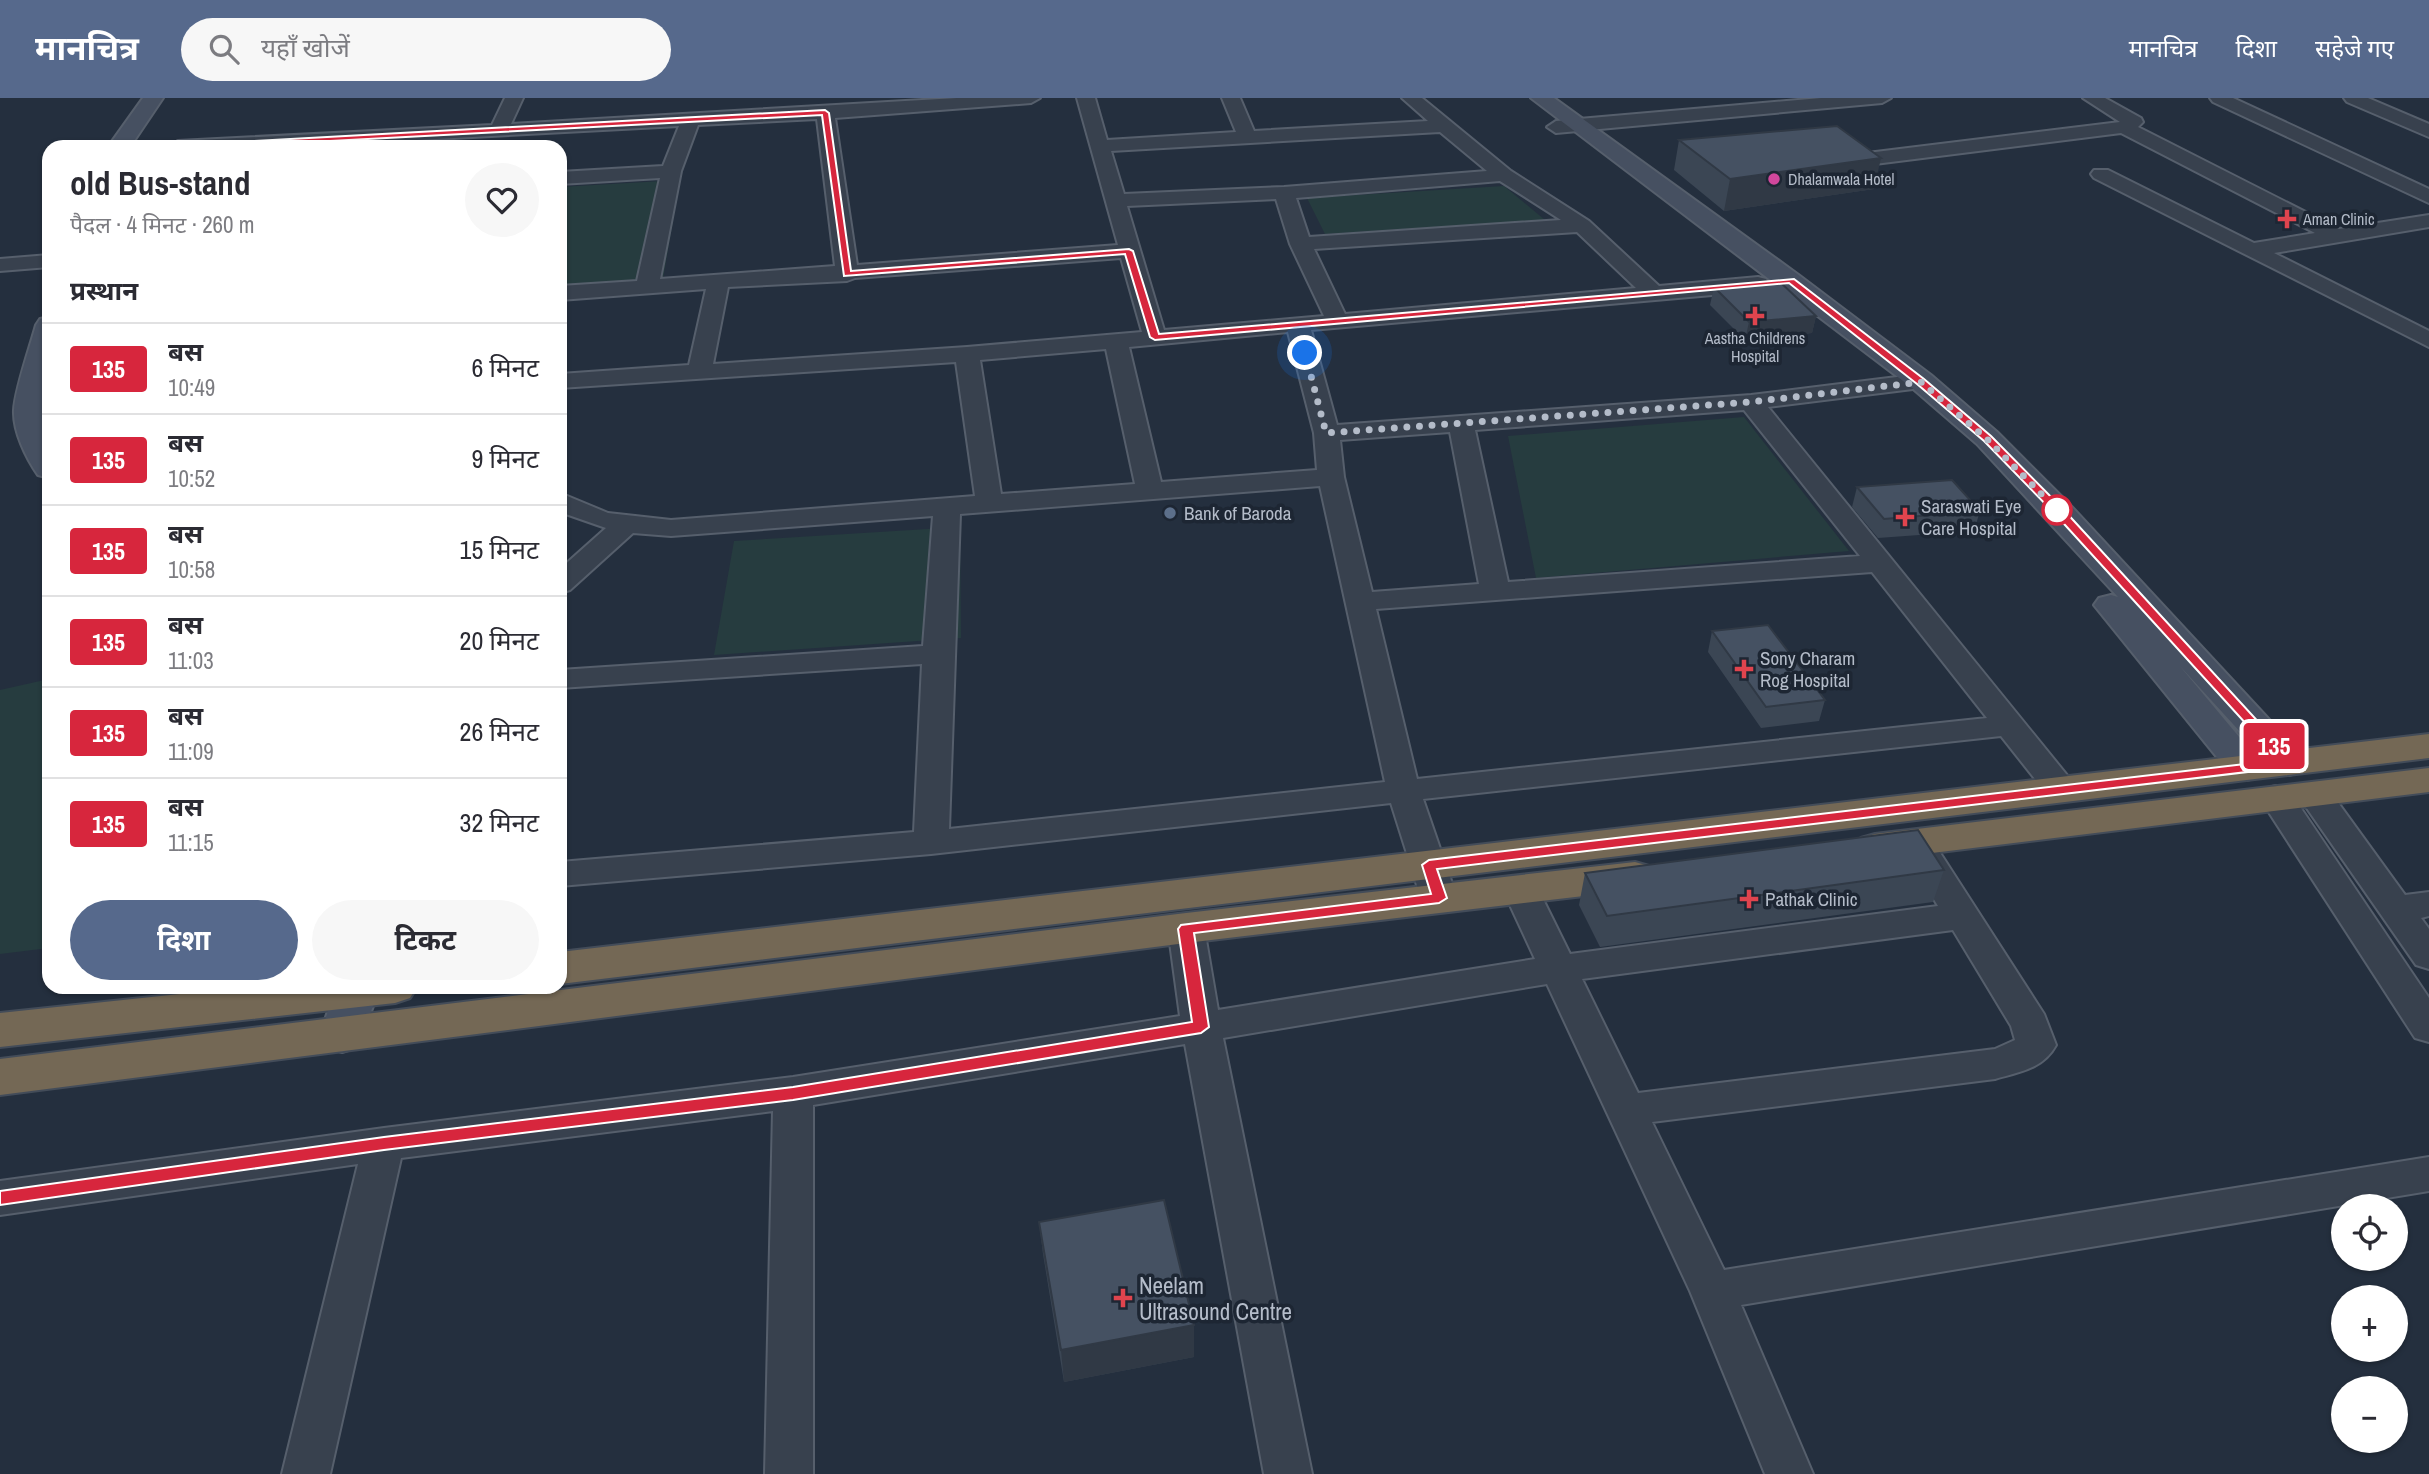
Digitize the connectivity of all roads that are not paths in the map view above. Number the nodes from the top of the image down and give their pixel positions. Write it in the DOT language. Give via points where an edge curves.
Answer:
graph roads {
  1 [pos="153,98"];
  2 [pos="177,98"];
  3 [pos="514,98"];
  4 [pos="1031,98"];
  5 [pos="1086,98"];
  6 [pos="1231,98"];
  7 [pos="1411,98"];
  8 [pos="1518,98"];
  9 [pos="1541,98"];
  10 [pos="1882,98"];
  11 [pos="2092,98"];
  12 [pos="2219,98"];
  13 [pos="2353,98"];
  14 [pos="825,113"];
  15 [pos="691,120"];
  16 [pos="1443,126"];
  17 [pos="1567,126"];
  18 [pos="2124,127"];
  19 [pos="499,129"];
  20 [pos="2429,131"];
  21 [pos="1248,138"];
  22 [pos="124,140"];
  23 [pos="149,140"];
  24 [pos="303,140"];
  25 [pos="1100,146"];
  26 [pos="1851,160"];
  27 [pos="671,171"];
  28 [pos="2101,174"];
  29 [pos="1504,175"];
  30 [pos="567,178"];
  31 [pos="1284,193"];
  32 [pos="2429,197"];
  33 [pos="1117,200"];
  34 [pos="2429,221"];
  35 [pos="1582,225"];
  36 [pos="2336,236"];
  37 [pos="1301,244"];
  38 [pos="2253,250"];
  39 [pos="1129,251"];
  40 [pos="42,262"];
  41 [pos="0,265"];
  42 [pos="847,274"];
  43 [pos="718,282"];
  44 [pos="1778,282"];
  45 [pos="648,287"];
  46 [pos="567,293"];
  47 [pos="1655,294"];
  48 [pos="1338,322"];
  49 [pos="1298,326"];
  50 [pos="1155,337"];
  51 [pos="1116,339"];
  52 [pos="2429,340"];
  53 [pos="967,354"];
  54 [pos="42,355"];
  55 [pos="700,371"];
  56 [pos="567,380"];
  57 [pos="1908,383"];
  58 [pos="1751,402"];
  59 [pos="39,421"];
  60 [pos="1461,424"];
  61 [pos="1326,433"];
  62 [pos="42,455"];
  63 [pos="1331,477"];
  64 [pos="1149,489"];
  65 [pos="989,503"];
  66 [pos="567,506"];
  67 [pos="947,508"];
  68 [pos="625,526"];
  69 [pos="1880,563"];
  70 [pos="567,578"];
  71 [pos="1495,591"];
  72 [pos="1359,602"];
  73 [pos="938,654"];
  74 [pos="567,679"];
  75 [pos="2010,725"];
  76 [pos="2429,746"];
  77 [pos="2246,768"];
  78 [pos="2429,780"];
  79 [pos="2293,784"];
  80 [pos="1403,789"];
  81 [pos="2062,790"];
  82 [pos="931,842"];
  83 [pos="1916,842"];
  84 [pos="567,873"];
  85 [pos="1434,882"];
  86 [pos="1521,890"];
  87 [pos="2412,906"];
  88 [pos="1962,916"];
  89 [pos="1186,929"];
  90 [pos="2429,956"];
  91 [pos="567,967"];
  92 [pos="1559,970"];
  93 [pos="317,994"];
  94 [pos="366,994"];
  95 [pos="1201,1027"];
  96 [pos="2429,1028"];
  97 [pos="0,1030"];
  98 [pos="342,1035"];
  99 [pos="0,1077"];
  100 [pos="793,1093"];
  101 [pos="1625,1110"];
  102 [pos="384,1144"];
  103 [pos="2429,1174"];
  104 [pos="0,1198"];
  105 [pos="1712,1291"];
  106 [pos="306,1474"];
  107 [pos="789,1474"];
  108 [pos="1288,1474"];
  109 [pos="1788,1474"];
  1 -- 22 [label="street"];
  2 -- 23 [label="street"];
  3 -- 19 [label="street"];
  4 -- 14 [label="street"];
  5 -- 25 [label="street"];
  6 -- 21 [label="street"];
  7 -- 16 [label="street"];
  8 -- 17 [label="street"];
  9 -- 17 [label="street"];
  10 -- 17 [label="street"];
  11 -- 18 [label="street" via="2134,122"];
  12 -- 32 [label="street"];
  13 -- 20 [label="street"];
  14 -- 15 [label="street"];
  14 -- 42 [label="street"];
  15 -- 19 [label="street"];
  15 -- 27 [label="street"];
  16 -- 21 [label="street"];
  16 -- 29 [label="street"];
  17 -- 44 [label="street"];
  18 -- 26 [label="street"];
  18 -- 36 [label="street"];
  19 -- 24 [label="street"];
  21 -- 25 [label="street"];
  25 -- 33 [label="street"];
  27 -- 30 [label="street"];
  27 -- 45 [label="street"];
  28 -- 38 [label="street"];
  29 -- 31 [label="street"];
  29 -- 35 [label="street"];
  31 -- 33 [label="street"];
  31 -- 37 [label="street"];
  33 -- 39 [label="street"];
  34 -- 36 [label="street"];
  35 -- 37 [label="street"];
  35 -- 47 [label="street"];
  36 -- 38 [label="street"];
  37 -- 48 [label="street"];
  38 -- 52 [label="street"];
  39 -- 42 [label="street"];
  39 -- 50 [label="street"];
  40 -- 41 [label="street"];
  42 -- 43 [label="street"];
  43 -- 45 [label="street"];
  43 -- 55 [label="street"];
  44 -- 47 [label="street"];
  44 -- 57 [label="street"];
  45 -- 46 [label="street"];
  47 -- 48 [label="street"];
  48 -- 49 [label="street"];
  49 -- 50 [label="street"];
  49 -- 61 [label="street"];
  50 -- 51 [label="street"];
  51 -- 53 [label="street"];
  51 -- 64 [label="street"];
  53 -- 55 [label="street"];
  53 -- 65 [label="street"];
  54 -- 59 [label="street" via="29,410"];
  55 -- 56 [label="street"];
  57 -- 58 [label="street"];
  57 -- 77 [label="street" via="2075,561"];
  57 -- 79 [label="street" via="1987,439 2059,512"];
  58 -- 60 [label="street"];
  58 -- 69 [label="street"];
  59 -- 62 [label="street" via="34,439"];
  60 -- 61 [label="street"];
  60 -- 71 [label="street"];
  61 -- 63 [label="street"];
  63 -- 64 [label="street"];
  63 -- 72 [label="street"];
  64 -- 65 [label="street"];
  65 -- 67 [label="street"];
  66 -- 68 [label="street"];
  67 -- 68 [label="street" via="671,528"];
  67 -- 73 [label="street"];
  68 -- 70 [label="street"];
  69 -- 71 [label="street"];
  69 -- 75 [label="street"];
  71 -- 72 [label="street"];
  72 -- 80 [label="street"];
  73 -- 74 [label="street"];
  73 -- 82 [label="street"];
  75 -- 80 [label="street"];
  75 -- 81 [label="street"];
  76 -- 79 [label="highway"];
  77 -- 79 [label="highway"];
  77 -- 81 [label="highway"];
  78 -- 79 [label="highway"];
  79 -- 83 [label="highway"];
  79 -- 87 [label="street"];
  79 -- 96 [label="street"];
  80 -- 82 [label="street"];
  80 -- 85 [label="street"];
  81 -- 85 [label="highway"];
  82 -- 84 [label="street"];
  83 -- 86 [label="highway"];
  83 -- 88 [label="street"];
  85 -- 86 [label="highway"];
  85 -- 89 [label="highway"];
  85 -- 91 [label="highway"];
  86 -- 92 [label="street"];
  87 -- 90 [label="street"];
  88 -- 92 [label="street"];
  88 -- 101 [label="street" via="2030,1024 2036,1045 2022,1056 1996,1064"];
  89 -- 95 [label="street"];
  89 -- 98 [label="highway"];
  92 -- 95 [label="street"];
  92 -- 101 [label="street"];
  93 -- 97 [label="highway"];
  94 -- 98 [label="street"];
  95 -- 100 [label="street"];
  95 -- 108 [label="street"];
  98 -- 99 [label="highway"];
  100 -- 102 [label="street"];
  100 -- 107 [label="street"];
  101 -- 105 [label="street"];
  102 -- 104 [label="street"];
  102 -- 106 [label="street"];
  103 -- 105 [label="street"];
  105 -- 109 [label="street"];
}
